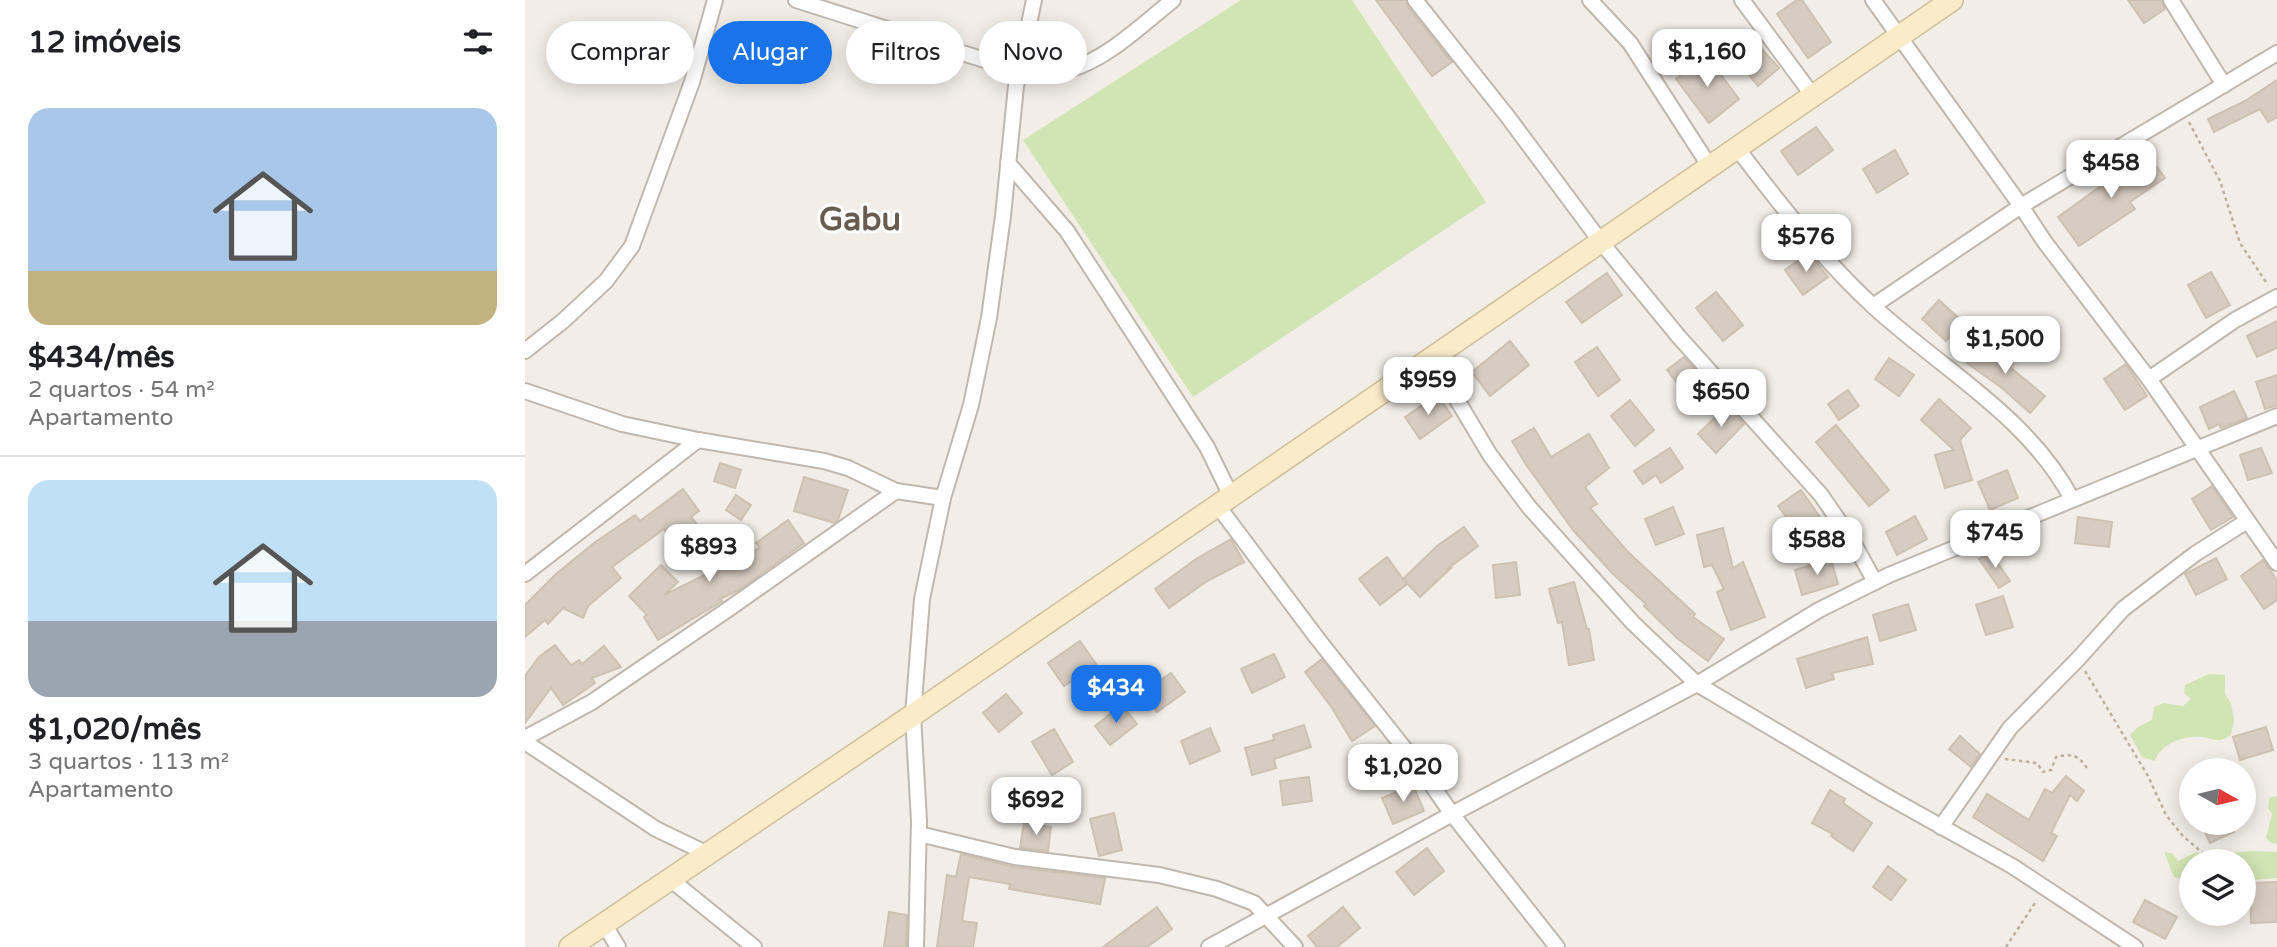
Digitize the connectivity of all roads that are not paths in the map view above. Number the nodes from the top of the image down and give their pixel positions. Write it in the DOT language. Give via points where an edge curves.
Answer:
graph roads {
  1 [pos="715,0"];
  2 [pos="796,0"];
  3 [pos="1034,0"];
  4 [pos="1173,0"];
  5 [pos="1415,0"];
  6 [pos="1590,0"];
  7 [pos="1742,0"];
  8 [pos="1873,0"];
  9 [pos="1952,0"];
  10 [pos="2171,0"];
  11 [pos="1030,21"];
  12 [pos="1900,37"];
  13 [pos="2277,53"];
  14 [pos="979,58"];
  15 [pos="1087,63"];
  16 [pos="1017,84"];
  17 [pos="2224,85"];
  18 [pos="1813,96"];
  19 [pos="1737,148"];
  20 [pos="1008,163"];
  21 [pos="1710,167"];
  22 [pos="2021,206"];
  23 [pos="1601,242"];
  24 [pos="2276,298"];
  25 [pos="1873,306"];
  26 [pos="525,351"];
  27 [pos="1433,358"];
  28 [pos="2149,379"];
  29 [pos="525,391"];
  30 [pos="2277,416"];
  31 [pos="698,440"];
  32 [pos="2198,450"];
  33 [pos="896,491"];
  34 [pos="943,498"];
  35 [pos="2072,499"];
  36 [pos="1225,501"];
  37 [pos="2247,520"];
  38 [pos="2277,563"];
  39 [pos="525,574"];
  40 [pos="1875,582"];
  41 [pos="1697,684"];
  42 [pos="913,715"];
  43 [pos="525,740"];
  44 [pos="1452,814"];
  45 [pos="1941,827"];
  46 [pos="919,834"];
  47 [pos="708,854"];
  48 [pos="670,879"];
  49 [pos="1266,915"];
  50 [pos="604,924"];
  51 [pos="570,947"];
  52 [pos="618,947"];
  53 [pos="754,947"];
  54 [pos="916,947"];
  55 [pos="1209,947"];
  56 [pos="1295,947"];
  57 [pos="1557,947"];
  58 [pos="2135,947"];
  1 -- 26 [label="street" via="692,82 632,246 606,281"];
  2 -- 14 [label="street"];
  3 -- 11 [label="street"];
  4 -- 15 [label="street"];
  5 -- 23 [label="street"];
  6 -- 21 [label="street" via="1630,43"];
  7 -- 18 [label="street"];
  8 -- 12 [label="street"];
  9 -- 12 [label="main road"];
  10 -- 17 [label="street"];
  12 -- 18 [label="main road"];
  12 -- 22 [label="street"];
  13 -- 17 [label="street"];
  16 -- 20 [label="street"];
  17 -- 22 [label="street"];
  18 -- 19 [label="main road"];
  19 -- 21 [label="main road"];
  19 -- 25 [label="street" via="1829,261"];
  20 -- 34 [label="street" via="989,318 971,405"];
  20 -- 36 [label="street" via="1067,231 1207,447"];
  21 -- 23 [label="main road"];
  22 -- 25 [label="street"];
  22 -- 28 [label="street"];
  23 -- 27 [label="main road"];
  23 -- 40 [label="street" via="1821,495"];
  24 -- 28 [label="street"];
  25 -- 35 [label="street" via="2008,419 2053,465"];
  27 -- 36 [label="main road"];
  27 -- 41 [label="street" via="1490,455 1529,507 1633,623"];
  28 -- 32 [label="street"];
  29 -- 31 [label="street" via="622,424"];
  30 -- 32 [label="street"];
  31 -- 33 [label="street" via="824,461"];
  31 -- 39 [label="street"];
  32 -- 35 [label="street"];
  32 -- 37 [label="street"];
  33 -- 34 [label="street"];
  33 -- 43 [label="street" via="591,702"];
  34 -- 42 [label="street" via="922,598"];
  35 -- 40 [label="street"];
  36 -- 42 [label="main road"];
  36 -- 44 [label="street" via="1317,638"];
  37 -- 38 [label="street"];
  37 -- 45 [label="street" via="2123,609 2010,728"];
  40 -- 41 [label="street" via="1819,610"];
  41 -- 44 [label="street"];
  41 -- 45 [label="street"];
  42 -- 46 [label="street"];
  42 -- 47 [label="main road"];
  43 -- 47 [label="street" via="656,829"];
  44 -- 49 [label="street"];
  44 -- 57 [label="street"];
  45 -- 58 [label="street" via="2013,866"];
  46 -- 49 [label="street" via="1015,857 1159,875 1217,889 1254,903"];
  46 -- 54 [label="street"];
  47 -- 48 [label="main road"];
  48 -- 50 [label="main road"];
  48 -- 53 [label="street"];
  49 -- 55 [label="street"];
  49 -- 56 [label="street"];
  50 -- 51 [label="main road"];
  50 -- 52 [label="street"];
}
